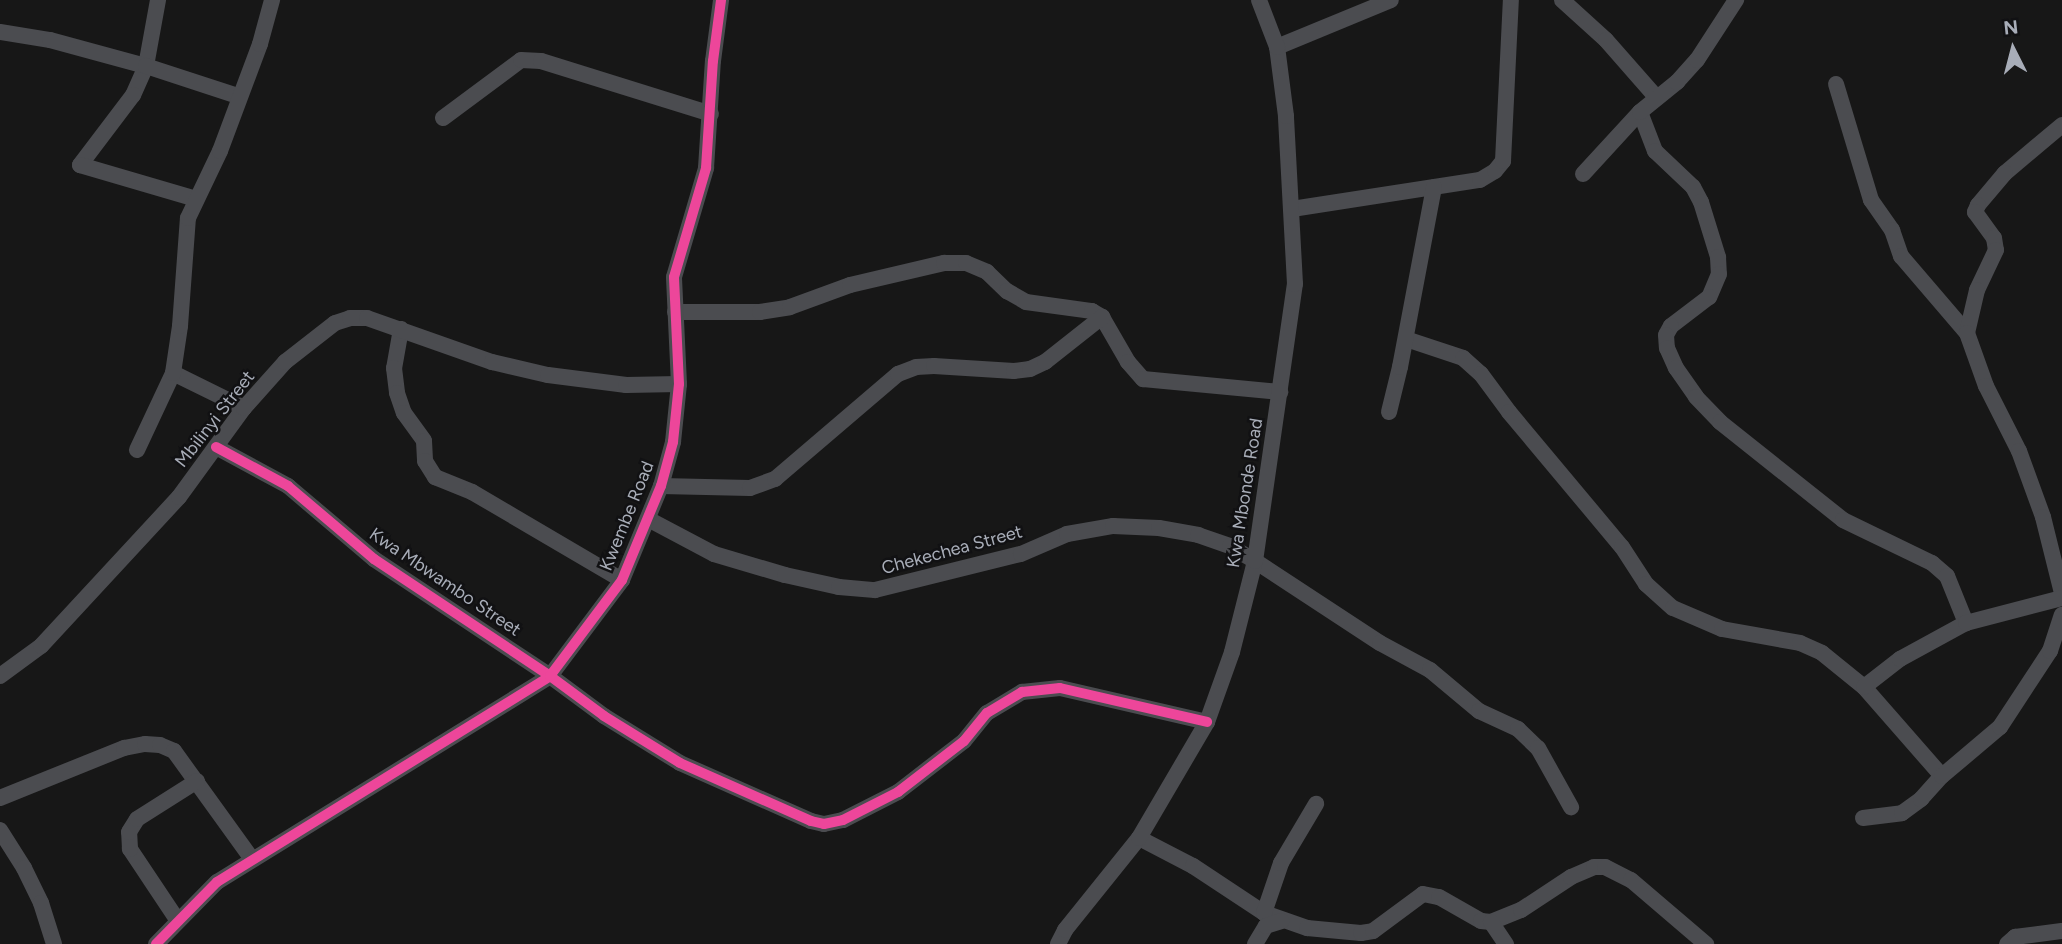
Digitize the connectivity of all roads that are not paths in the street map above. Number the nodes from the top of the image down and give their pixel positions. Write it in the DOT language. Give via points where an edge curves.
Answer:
graph roads {
  1 [pos="158,0"];
  2 [pos="272,0"];
  3 [pos="721,0"];
  4 [pos="1259,0"];
  5 [pos="1391,0"];
  6 [pos="1511,0"];
  7 [pos="1562,0"];
  8 [pos="1736,0"];
  9 [pos="0,32"];
  10 [pos="1277,47"];
  11 [pos="146,66"];
  12 [pos="1836,84"];
  13 [pos="238,96"];
  14 [pos="1657,98"];
  15 [pos="1640,112"];
  16 [pos="712,114"];
  17 [pos="443,118"];
  18 [pos="2062,125"];
  19 [pos="1583,174"];
  20 [pos="1434,187"];
  21 [pos="196,199"];
  22 [pos="1292,209"];
  23 [pos="675,312"];
  24 [pos="1102,317"];
  25 [pos="401,329"];
  26 [pos="1966,333"];
  27 [pos="1406,339"];
  28 [pos="173,373"];
  29 [pos="679,384"];
  30 [pos="1280,392"];
  31 [pos="244,408"];
  32 [pos="1389,412"];
  33 [pos="216,446"];
  34 [pos="137,450"];
  35 [pos="661,486"];
  36 [pos="648,519"];
  37 [pos="1255,561"];
  38 [pos="622,580"];
  39 [pos="2062,595"];
  40 [pos="2062,615"];
  41 [pos="1966,623"];
  42 [pos="0,676"];
  43 [pos="551,676"];
  44 [pos="1864,687"];
  45 [pos="1207,722"];
  46 [pos="1942,776"];
  47 [pos="197,781"];
  48 [pos="0,798"];
  49 [pos="1317,804"];
  50 [pos="1571,807"];
  51 [pos="1863,818"];
  52 [pos="0,830"];
  53 [pos="1139,838"];
  54 [pos="252,859"];
  55 [pos="1264,913"];
  56 [pos="1281,921"];
  57 [pos="178,922"];
  58 [pos="1491,922"];
  59 [pos="1307,928"];
  60 [pos="2062,931"];
  61 [pos="54,944"];
  62 [pos="156,944"];
  63 [pos="1058,944"];
  64 [pos="1255,944"];
  65 [pos="1300,944"];
  66 [pos="1506,944"];
  67 [pos="1706,944"];
  68 [pos="2007,944"];
  1 -- 11 [label="street"];
  2 -- 13 [label="street"];
  3 -- 16 [label="street, Kwembe Road"];
  4 -- 10 [label="street, Kwa Mbonde Road"];
  5 -- 10 [label="street"];
  6 -- 20 [label="street" via="1503,161 1480,180"];
  7 -- 14 [label="street" via="1606,40"];
  8 -- 14 [label="street" via="1697,60"];
  9 -- 11 [label="street" via="50,40"];
  10 -- 22 [label="street, Kwa Mbonde Road"];
  11 -- 13 [label="street"];
  11 -- 21 [label="street" via="133,95 80,165"];
  12 -- 26 [label="street" via="1871,200 1892,230 1901,256"];
  13 -- 21 [label="street" via="220,151"];
  14 -- 15 [label="street"];
  15 -- 19 [label="street"];
  15 -- 41 [label="street" via="1655,151 1697,195 1718,257 1719,274 1709,297 1666,335 1676,368 1720,422 1843,520 1932,563 1947,576"];
  16 -- 17 [label="street" via="541,61 521,60"];
  16 -- 23 [label="street, Kwembe Road" via="706,168 674,277"];
  18 -- 26 [label="street" via="2005,173 1978,205 1975,212 1997,250 1977,290"];
  20 -- 22 [label="street"];
  20 -- 27 [label="street"];
  21 -- 28 [label="street" via="188,218"];
  22 -- 30 [label="street, Kwa Mbonde Road" via="1295,284"];
  23 -- 24 [label="street" via="760,312 790,307 863,282 944,263 966,263 987,272 1026,302 1092,311"];
  23 -- 29 [label="street, Kwembe Road"];
  24 -- 30 [label="street" via="1143,379"];
  24 -- 35 [label="street" via="1030,369 934,366 898,374 775,479 750,488"];
  25 -- 29 [label="street, Mbilinyi Street" via="492,362 548,375 626,384"];
  25 -- 31 [label="street, Mbilinyi Street" via="368,318 335,323 285,362"];
  25 -- 38 [label="street" via="394,369 397,393 404,413 424,440 425,461 435,477 472,492"];
  26 -- 39 [label="street" via="2019,451 2043,517"];
  27 -- 32 [label="street"];
  27 -- 44 [label="street" via="1463,359 1481,374 1622,547 1646,584 1673,608 1722,629 1800,643 1822,653"];
  28 -- 31 [label="street"];
  28 -- 34 [label="street"];
  29 -- 35 [label="street, Kwembe Road" via="673,442"];
  30 -- 37 [label="street, Kwa Mbonde Road"];
  31 -- 33 [label="street, Mbilinyi Street"];
  33 -- 42 [label="street, Mbilinyi Street" via="179,497 41,646"];
  33 -- 43 [label="street, Kwa Mbwambo Street" via="288,486 374,559"];
  35 -- 36 [label="street, Kwembe Road"];
  36 -- 37 [label="street, Chekechea Street" via="714,554 785,575 874,590 1021,554 1067,534 1114,526 1198,535"];
  36 -- 38 [label="street, Kwembe Road"];
  37 -- 45 [label="street, Kwa Mbonde Road" via="1232,652"];
  37 -- 50 [label="street, Chekechea Street" via="1380,643 1430,670 1489,717 1518,729 1538,748"];
  38 -- 43 [label="street, Kwembe Road"];
  39 -- 41 [label="street"];
  40 -- 46 [label="street" via="2050,651 2000,727"];
  41 -- 44 [label="street" via="1900,659"];
  43 -- 45 [label="street, Kwa Mbwambo Street" via="604,716 680,763 824,824 843,820 898,792 964,741 987,713 1021,692 1060,688"];
  43 -- 54 [label="street, Kwembe Road"];
  44 -- 46 [label="street"];
  45 -- 53 [label="street, Kwa Mbonde Road"];
  46 -- 51 [label="street" via="1902,813"];
  47 -- 48 [label="street" via="174,751 145,744 124,748"];
  47 -- 54 [label="street"];
  47 -- 57 [label="street" via="137,819 128,832 130,849"];
  49 -- 55 [label="street" via="1281,863"];
  52 -- 61 [label="street" via="30,880"];
  53 -- 55 [label="street" via="1194,866"];
  53 -- 63 [label="street, Kwa Mbonde Road"];
  54 -- 57 [label="street, Kwembe Road" via="217,882"];
  55 -- 56 [label="street"];
  56 -- 59 [label="street"];
  56 -- 64 [label="street" via="1266,926"];
  57 -- 62 [label="street, Kwembe Road"];
  58 -- 59 [label="street" via="1423,894 1373,931"];
  58 -- 66 [label="street"];
  58 -- 67 [label="street" via="1521,910 1571,877 1605,867 1631,880"];
  59 -- 65 [label="street"];
  60 -- 68 [label="street" via="2015,937"];
}
